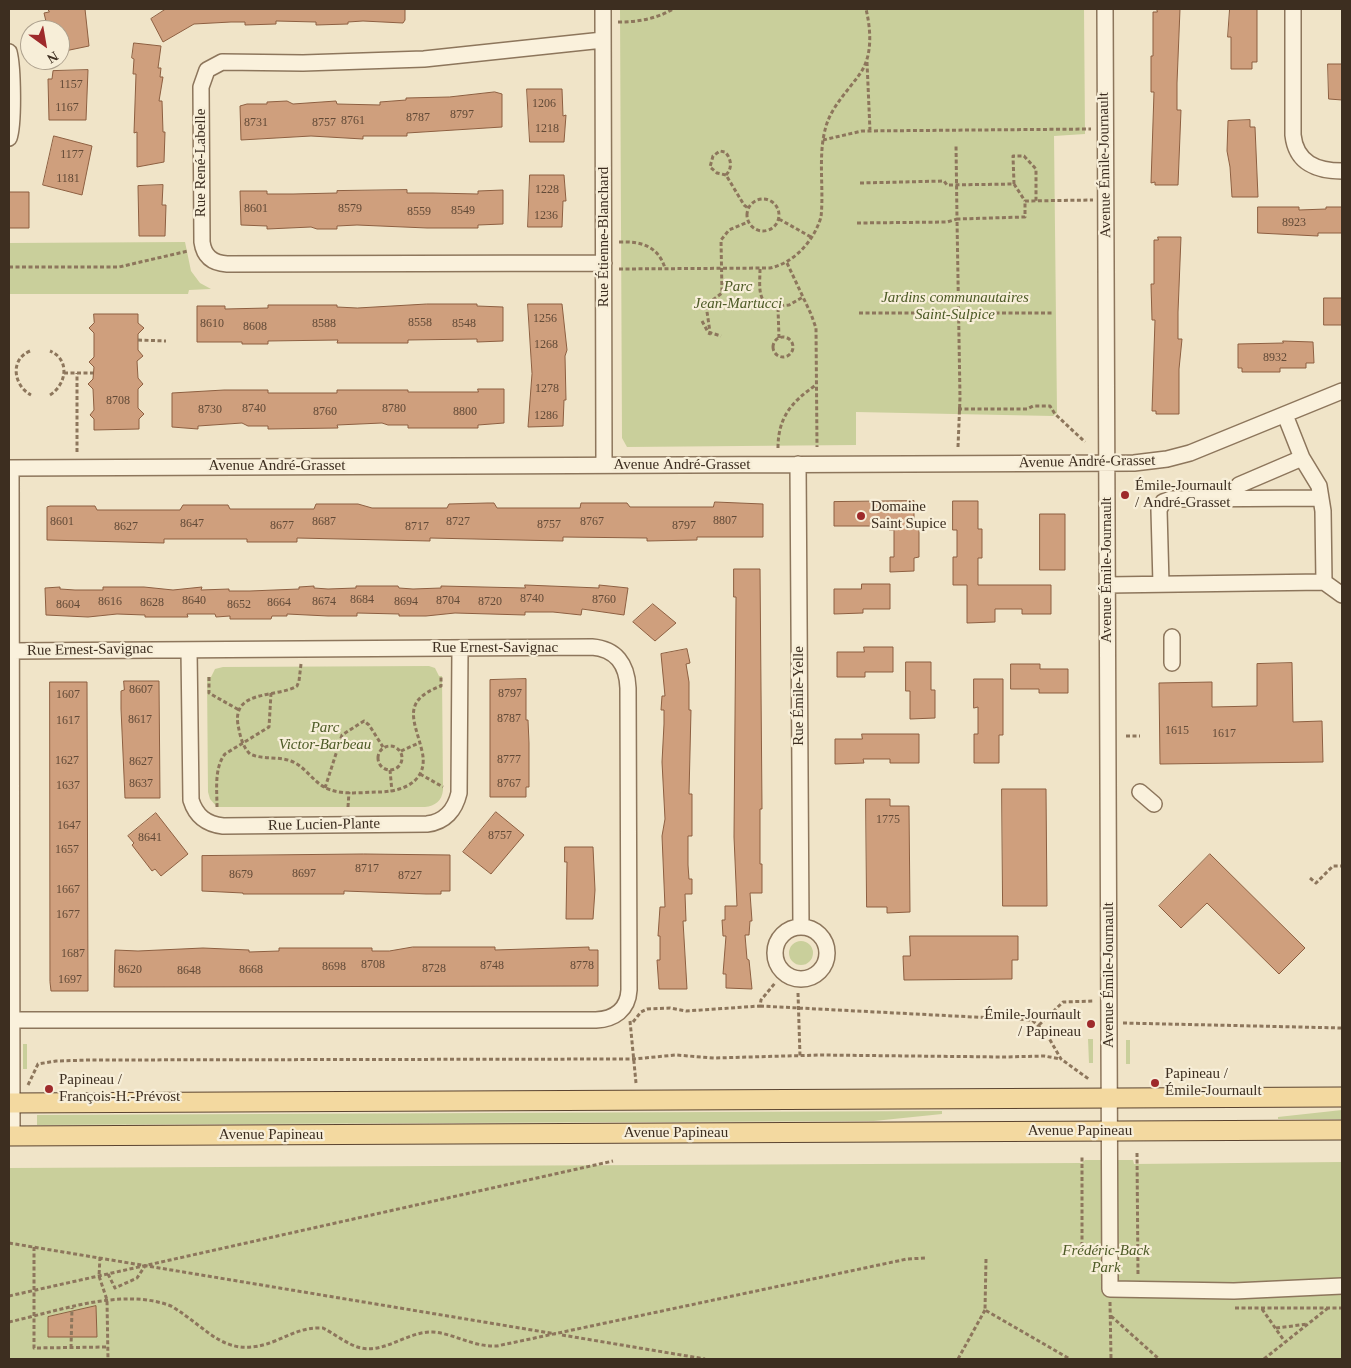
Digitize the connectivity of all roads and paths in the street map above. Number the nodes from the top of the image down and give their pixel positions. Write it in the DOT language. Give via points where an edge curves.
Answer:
graph roads {
  1 [pos="603,9"];
  2 [pos="673,9"];
  3 [pos="866,9"];
  4 [pos="1105,9"];
  5 [pos="1293,9"];
  6 [pos="618,22"];
  7 [pos="603,40"];
  8 [pos="9,52"];
  9 [pos="867,60"];
  10 [pos="1087,129"];
  11 [pos="870,131"];
  12 [pos="9,138"];
  13 [pos="823,140"];
  14 [pos="956,144"];
  15 [pos="1342,171"];
  16 [pos="726,175"];
  17 [pos="860,183"];
  18 [pos="1014,184"];
  19 [pos="957,185"];
  20 [pos="1087,200"];
  21 [pos="1025,201"];
  22 [pos="1036,201"];
  23 [pos="749,209"];
  24 [pos="779,219"];
  25 [pos="957,219"];
  26 [pos="748,222"];
  27 [pos="857,223"];
  28 [pos="811,237"];
  29 [pos="619,242"];
  30 [pos="188,251"];
  31 [pos="604,263"];
  32 [pos="787,263"];
  33 [pos="9,267"];
  34 [pos="665,268"];
  35 [pos="619,269"];
  36 [pos="721,269"];
  37 [pos="760,269"];
  38 [pos="803,297"];
  39 [pos="778,308"];
  40 [pos="859,313"];
  41 [pos="958,313"];
  42 [pos="1052,313"];
  43 [pos="702,321"];
  44 [pos="709,334"];
  45 [pos="722,336"];
  46 [pos="779,338"];
  47 [pos="138,340"];
  48 [pos="166,341"];
  49 [pos="30,351"];
  50 [pos="50,351"];
  51 [pos="64,373"];
  52 [pos="76,373"];
  53 [pos="93,373"];
  54 [pos="9,374"];
  55 [pos="16,374"];
  56 [pos="816,385"];
  57 [pos="1342,391"];
  58 [pos="50,395"];
  59 [pos="31,396"];
  60 [pos="958,409"];
  61 [pos="1285,415"];
  62 [pos="1085,442"];
  63 [pos="817,447"];
  64 [pos="958,447"];
  65 [pos="778,448"];
  66 [pos="76,452"];
  67 [pos="1302,458"];
  68 [pos="604,464"];
  69 [pos="798,464"];
  70 [pos="1106,464"];
  71 [pos="10,468"];
  72 [pos="1234,498"];
  73 [pos="1321,498"];
  74 [pos="1324,582"];
  75 [pos="1161,584"];
  76 [pos="1107,585"];
  77 [pos="1342,595"];
  78 [pos="1172,637"];
  79 [pos="460,648"];
  80 [pos="189,650"];
  81 [pos="11,651"];
  82 [pos="1172,663"];
  83 [pos="301,664"];
  84 [pos="441,676"];
  85 [pos="209,677"];
  86 [pos="271,693"];
  87 [pos="239,710"];
  88 [pos="1126,736"];
  89 [pos="1140,736"];
  90 [pos="243,743"];
  91 [pos="419,743"];
  92 [pos="383,747"];
  93 [pos="400,752"];
  94 [pos="390,770"];
  95 [pos="420,774"];
  96 [pos="443,787"];
  97 [pos="324,788"];
  98 [pos="349,792"];
  99 [pos="392,792"];
  100 [pos="1140,792"];
  101 [pos="1154,804"];
  102 [pos="217,807"];
  103 [pos="348,807"];
  104 [pos="10,844"];
  105 [pos="1342,866"];
  106 [pos="1310,878"];
  107 [pos="801,927"];
  108 [pos="775,983"];
  109 [pos="798,992"];
  110 [pos="1091,1001"];
  111 [pos="760,1006"];
  112 [pos="798,1008"];
  113 [pos="13,1020"];
  114 [pos="1127,1023"];
  115 [pos="1039,1025"];
  116 [pos="1342,1028"];
  117 [pos="800,1056"];
  118 [pos="634,1058"];
  119 [pos="1061,1060"];
  120 [pos="1090,1080"];
  121 [pos="27,1085"];
  122 [pos="636,1086"];
  123 [pos="1342,1097"];
  124 [pos="1109,1099"];
  125 [pos="10,1103"];
  126 [pos="1342,1130"];
  127 [pos="1109,1132"];
  128 [pos="10,1136"];
  129 [pos="1137,1154"];
  130 [pos="1082,1156"];
  131 [pos="613,1161"];
  132 [pos="9,1243"];
  133 [pos="1082,1246"];
  134 [pos="34,1247"];
  135 [pos="100,1257"];
  136 [pos="926,1258"];
  137 [pos="986,1259"];
  138 [pos="146,1265"];
  139 [pos="108,1274"];
  140 [pos="99,1276"];
  141 [pos="1138,1278"];
  142 [pos="1342,1286"];
  143 [pos="34,1290"];
  144 [pos="9,1296"];
  145 [pos="107,1300"];
  146 [pos="1110,1302"];
  147 [pos="1329,1307"];
  148 [pos="72,1308"];
  149 [pos="1235,1308"];
  150 [pos="1342,1308"];
  151 [pos="1262,1309"];
  152 [pos="985,1310"];
  153 [pos="34,1316"];
  154 [pos="1111,1316"];
  155 [pos="9,1322"];
  156 [pos="1308,1324"];
  157 [pos="1276,1328"];
  158 [pos="559,1334"];
  159 [pos="1285,1342"];
  160 [pos="108,1347"];
  161 [pos="71,1348"];
  162 [pos="108,1359"];
  163 [pos="704,1359"];
  164 [pos="958,1359"];
  165 [pos="1070,1359"];
  166 [pos="1111,1359"];
  167 [pos="1159,1359"];
  168 [pos="1264,1359"];
  1 -- 7 [label="street, Rue Étienne-Blanchard"];
  2 -- 6 [label="path" via="655,17"];
  3 -- 9 [label="path" via="870,38"];
  4 -- 70 [label="street, Avenue Émile-Journault"];
  5 -- 15 [label="street" via="1295,147 1304,161 1314,167"];
  7 -- 31 [label="street, Rue Étienne-Blanchard"];
  7 -- 31 [label="street, Rue René-Labelle" via="416,60 228,61 214,64 205,74 201,87 202,242 208,258 216,263"];
  8 -- 12 [label="street" via="12,121"];
  9 -- 11 [label="path"];
  9 -- 13 [label="path" via="861,74 832,111"];
  10 -- 11 [label="path"];
  11 -- 13 [label="path"];
  13 -- 28 [label="path" via="821,217"];
  14 -- 19 [label="path"];
  16 -- 16 [label="path" via="710,167 710,160 720,151 730,159 731,168"];
  16 -- 23 [label="path"];
  17 -- 19 [label="path" via="944,181 947,185"];
  18 -- 19 [label="path"];
  18 -- 21 [label="path"];
  18 -- 22 [label="path" via="1013,156 1024,156 1036,169"];
  19 -- 25 [label="path"];
  20 -- 22 [label="path"];
  21 -- 22 [label="path"];
  21 -- 25 [label="path" via="1025,217"];
  23 -- 24 [label="path" via="761,198 769,198 778,209"];
  23 -- 26 [label="path"];
  24 -- 26 [label="path" via="771,230 762,232"];
  24 -- 28 [label="path"];
  25 -- 27 [label="path" via="947,222"];
  25 -- 41 [label="path"];
  26 -- 36 [label="path" via="724,234 720,246"];
  28 -- 32 [label="path"];
  29 -- 34 [label="path" via="635,242 654,249"];
  30 -- 33 [label="path" via="119,267"];
  31 -- 68 [label="street, Rue Étienne-Blanchard"];
  32 -- 37 [label="path"];
  32 -- 38 [label="path"];
  34 -- 35 [label="path"];
  34 -- 36 [label="path"];
  36 -- 37 [label="path"];
  36 -- 44 [label="path" via="722,293 706,305"];
  37 -- 39 [label="path" via="763,301 769,307"];
  38 -- 39 [label="path"];
  38 -- 56 [label="path" via="816,328"];
  39 -- 46 [label="path"];
  40 -- 41 [label="path"];
  41 -- 42 [label="path"];
  41 -- 60 [label="path"];
  43 -- 44 [label="path"];
  44 -- 45 [label="path"];
  46 -- 46 [label="path" via="773,344 774,350 779,356 786,356 792,350 792,344 787,338"];
  47 -- 48 [label="path"];
  49 -- 55 [label="path" via="18,363"];
  50 -- 51 [label="path" via="58,357"];
  51 -- 52 [label="path"];
  51 -- 58 [label="path" via="61,385"];
  52 -- 53 [label="path"];
  52 -- 66 [label="path"];
  54 -- 55 [label="path"];
  55 -- 59 [label="path" via="20,387"];
  56 -- 63 [label="path"];
  56 -- 65 [label="path" via="784,416 778,430"];
  57 -- 61 [label="street, Avenue André-Grasset"];
  60 -- 62 [label="path" via="1050,406"];
  60 -- 64 [label="path"];
  61 -- 67 [label="street"];
  61 -- 70 [label="street, Avenue André-Grasset" via="1179,457 1156,462"];
  67 -- 72 [label="street" via="1239,484"];
  67 -- 73 [label="street" via="1317,480"];
  68 -- 69 [label="street, Avenue André-Grasset"];
  68 -- 71 [label="street, Avenue André-Grasset"];
  69 -- 70 [label="street, Avenue André-Grasset"];
  69 -- 107 [label="street, Rue Émile-Yelle"];
  70 -- 76 [label="street, Avenue Émile-Journault"];
  71 -- 81 [label="street"];
  72 -- 73 [label="street"];
  72 -- 75 [label="street" via="1171,499 1163,502 1160,510"];
  73 -- 74 [label="street"];
  74 -- 75 [label="street"];
  74 -- 77 [label="street"];
  75 -- 76 [label="street"];
  76 -- 124 [label="street, Avenue Émile-Journault"];
  78 -- 82 [label="street"];
  79 -- 80 [label="street, Rue Ernest-Savignac"];
  79 -- 80 [label="street, Rue Lucien-Plante" via="459,793 454,808 447,816 427,824 223,826 212,825 203,819 191,800"];
  79 -- 113 [label="street, Rue Ernest-Savignac" via="599,648 614,654 624,666 628,688 629,990 628,1000 621,1011 612,1017 596,1020"];
  80 -- 81 [label="street, Rue Ernest-Savignac"];
  81 -- 104 [label="street"];
  83 -- 86 [label="path" via="296,686"];
  84 -- 91 [label="path" via="441,686 422,697 414,709 412,720"];
  85 -- 87 [label="path" via="209,693"];
  86 -- 87 [label="path" via="251,698"];
  86 -- 90 [label="path" via="271,728"];
  87 -- 90 [label="path" via="237,718"];
  88 -- 89 [label="path"];
  90 -- 97 [label="path" via="255,756 287,759 298,764"];
  90 -- 102 [label="path" via="225,754 219,764"];
  91 -- 93 [label="path"];
  91 -- 95 [label="path" via="423,756"];
  92 -- 93 [label="path" via="394,746"];
  92 -- 94 [label="path" via="378,761"];
  92 -- 97 [label="path" via="364,721 346,731 339,741"];
  93 -- 94 [label="path" via="400,765"];
  94 -- 99 [label="path"];
  95 -- 96 [label="path"];
  95 -- 99 [label="path" via="406,788"];
  97 -- 98 [label="path"];
  98 -- 99 [label="path"];
  98 -- 103 [label="path"];
  100 -- 101 [label="street"];
  104 -- 113 [label="street"];
  105 -- 106 [label="path" via="1333,866 1316,883"];
  108 -- 111 [label="path"];
  109 -- 112 [label="path"];
  110 -- 115 [label="path" via="1063,1002"];
  111 -- 112 [label="path"];
  111 -- 118 [label="path" via="686,1011 670,1008 641,1012 632,1022"];
  112 -- 115 [label="path" via="1032,1020"];
  112 -- 117 [label="path"];
  113 -- 125 [label="street"];
  114 -- 116 [label="path"];
  115 -- 119 [label="path"];
  117 -- 118 [label="path"];
  117 -- 119 [label="path" via="1044,1056"];
  118 -- 121 [label="path" via="56,1061 38,1064"];
  118 -- 122 [label="path"];
  119 -- 120 [label="path"];
  123 -- 124 [label="main road"];
  124 -- 125 [label="main road"];
  124 -- 127 [label="street, Avenue Émile-Journault"];
  125 -- 128 [label="street"];
  126 -- 127 [label="main road, Avenue Papineau"];
  127 -- 128 [label="main road, Avenue Papineau"];
  127 -- 142 [label="street, Avenue Émile-Journault" via="1110,1289 1234,1291"];
  129 -- 141 [label="path"];
  130 -- 133 [label="path"];
  131 -- 138 [label="path"];
  132 -- 134 [label="path"];
  134 -- 135 [label="path"];
  134 -- 143 [label="path"];
  135 -- 138 [label="path"];
  135 -- 140 [label="path"];
  136 -- 158 [label="path" via="898,1261"];
  137 -- 152 [label="path"];
  138 -- 139 [label="path"];
  138 -- 139 [label="path" via="137,1278 115,1288"];
  138 -- 158 [label="path"];
  139 -- 140 [label="path"];
  140 -- 143 [label="path"];
  140 -- 145 [label="path"];
  143 -- 144 [label="path"];
  143 -- 153 [label="path"];
  145 -- 148 [label="path"];
  145 -- 158 [label="path" via="161,1302 182,1312 225,1343 247,1349 307,1328 323,1328 355,1346 370,1349 424,1332 487,1346"];
  145 -- 160 [label="path"];
  146 -- 154 [label="path"];
  147 -- 150 [label="path"];
  147 -- 151 [label="path"];
  147 -- 156 [label="path"];
  148 -- 153 [label="path"];
  148 -- 161 [label="path"];
  149 -- 151 [label="path"];
  151 -- 157 [label="path"];
  152 -- 164 [label="path"];
  152 -- 165 [label="path"];
  153 -- 155 [label="path"];
  153 -- 161 [label="path" via="34,1348"];
  154 -- 166 [label="path"];
  154 -- 167 [label="path"];
  156 -- 157 [label="path"];
  156 -- 159 [label="path"];
  157 -- 159 [label="path"];
  158 -- 163 [label="path"];
  159 -- 168 [label="path"];
  160 -- 161 [label="path"];
  160 -- 162 [label="path"];
}
